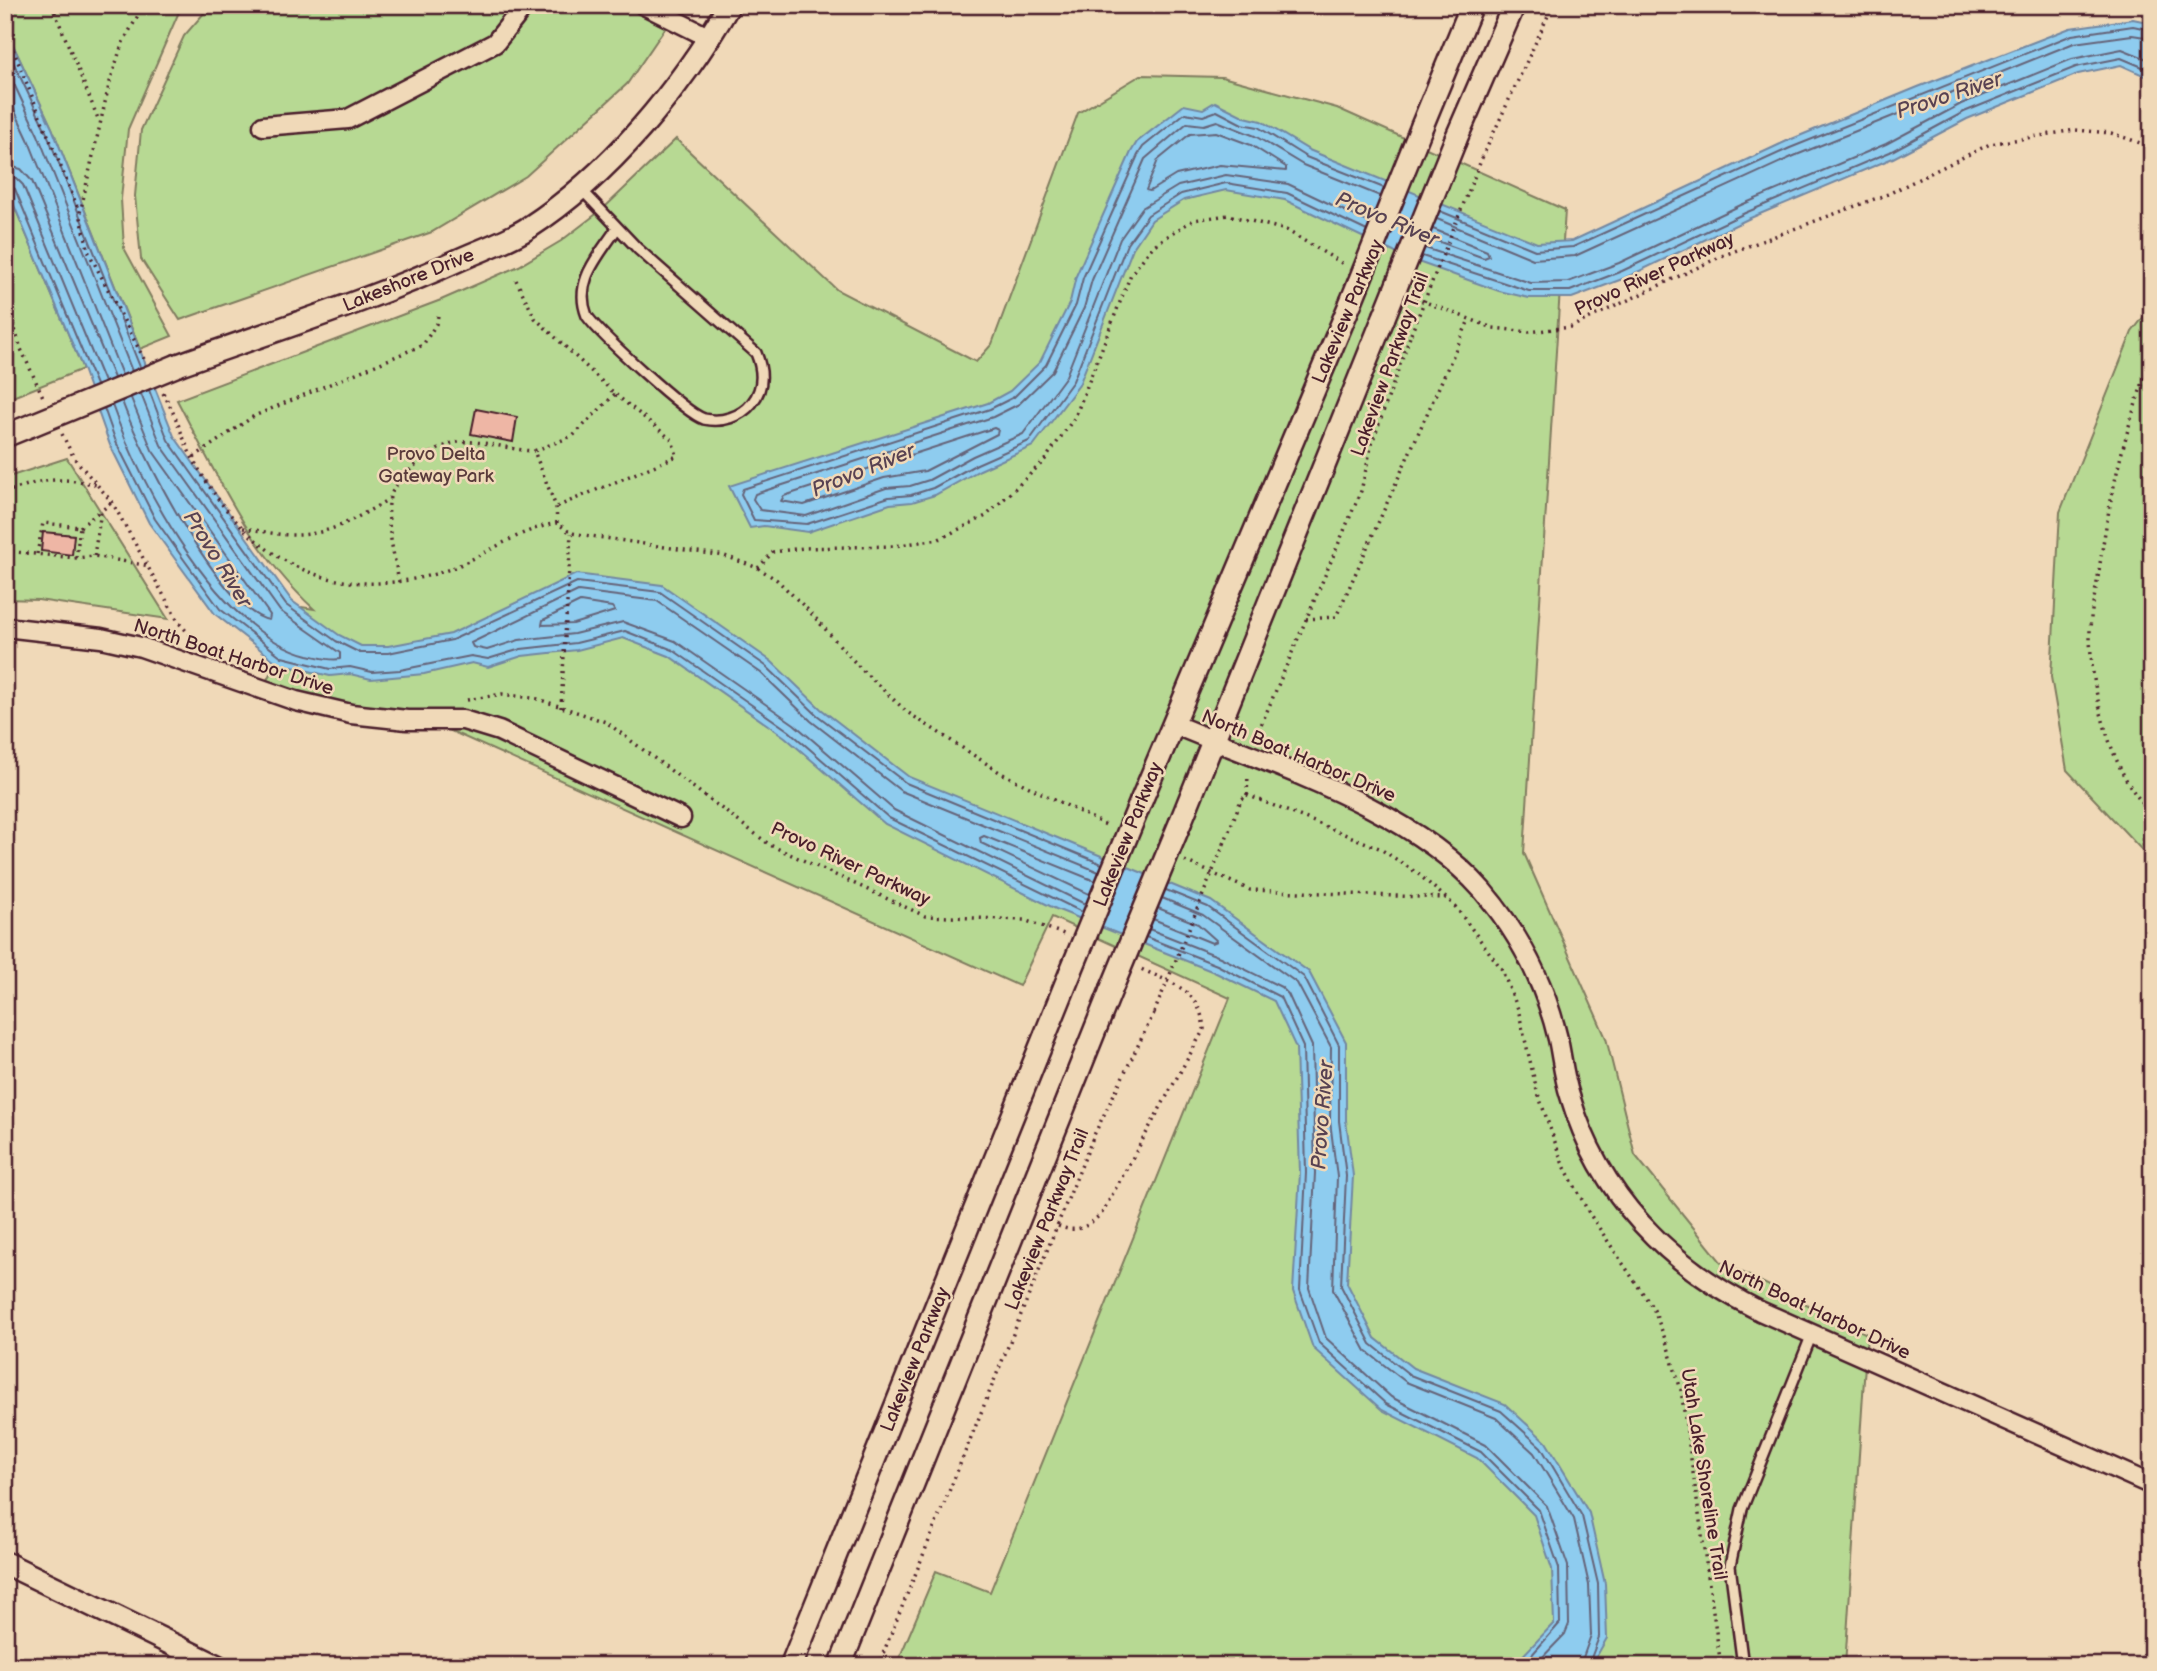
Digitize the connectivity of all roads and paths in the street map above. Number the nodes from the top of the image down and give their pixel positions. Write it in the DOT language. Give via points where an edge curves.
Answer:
graph roads {
  1 [pos="52,5"];
  2 [pos="145,5"];
  3 [pos="525,5"];
  4 [pos="644,5"];
  5 [pos="729,5"];
  6 [pos="1472,5"];
  7 [pos="1514,5"];
  8 [pos="1553,5"];
  9 [pos="5,30"];
  10 [pos="710,38"];
  11 [pos="100,123"];
  12 [pos="263,127"];
  13 [pos="2152,147"];
  14 [pos="580,188"];
  15 [pos="80,213"];
  16 [pos="617,228"];
  17 [pos="1351,268"];
  18 [pos="516,280"];
  19 [pos="1405,294"];
  20 [pos="5,296"];
  21 [pos="439,312"];
  22 [pos="1470,320"];
  23 [pos="2152,358"];
  24 [pos="147,364"];
  25 [pos="160,387"];
  26 [pos="615,394"];
  27 [pos="44,400"];
  28 [pos="57,423"];
  29 [pos="5,436"];
  30 [pos="534,451"];
  31 [pos="194,457"];
  32 [pos="98,486"];
  33 [pos="5,493"];
  34 [pos="389,499"];
  35 [pos="112,502"];
  36 [pos="556,507"];
  37 [pos="101,511"];
  38 [pos="557,523"];
  39 [pos="80,527"];
  40 [pos="242,528"];
  41 [pos="571,533"];
  42 [pos="5,551"];
  43 [pos="37,554"];
  44 [pos="94,556"];
  45 [pos="76,558"];
  46 [pos="149,565"];
  47 [pos="758,568"];
  48 [pos="399,582"];
  49 [pos="1306,619"];
  50 [pos="5,627"];
  51 [pos="213,650"];
  52 [pos="454,702"];
  53 [pos="561,708"];
  54 [pos="1173,724"];
  55 [pos="1256,735"];
  56 [pos="1214,741"];
  57 [pos="1246,789"];
  58 [pos="1247,795"];
  59 [pos="2152,812"];
  60 [pos="681,818"];
  61 [pos="1118,831"];
  62 [pos="1176,857"];
  63 [pos="1446,898"];
  64 [pos="1074,939"];
  65 [pos="1131,965"];
  66 [pos="1058,1226"];
  67 [pos="1812,1334"];
  68 [pos="2152,1485"];
  69 [pos="5,1563"];
  70 [pos="217,1666"];
  71 [pos="791,1666"];
  72 [pos="840,1666"];
  73 [pos="878,1666"];
  74 [pos="1721,1666"];
  75 [pos="1742,1666"];
  1 -- 11 [label="path"];
  2 -- 11 [label="path" via="122,44"];
  3 -- 12 [label="street" via="495,43 348,119"];
  4 -- 10 [label="street"];
  5 -- 10 [label="street, Lakeshore Drive"];
  6 -- 54 [label="street, Lakeview Parkway, bridge"];
  7 -- 56 [label="street, Lakeview Parkway, bridge"];
  8 -- 49 [label="path, Lakeview Parkway Trail, bridge" via="1482,158 1411,334 1372,443 1361,491"];
  9 -- 15 [label="path"];
  10 -- 14 [label="street, Lakeshore Drive" via="640,128"];
  11 -- 15 [label="path"];
  13 -- 22 [label="path, Provo River Parkway" via="2111,133 2075,130 1990,144 1888,194 1724,255 1571,327 1529,332"];
  14 -- 16 [label="lane"];
  14 -- 29 [label="street, Lakeshore Drive, bridge" via="527,228 416,280 178,365"];
  15 -- 24 [label="path" via="89,253"];
  16 -- 16 [label="lane" via="756,353 761,385 743,412 724,420 694,415 587,316 581,295 585,278"];
  17 -- 47 [label="path" via="1286,230 1228,215 1193,220 1154,245 1131,274 1075,417 1044,461 986,516 939,539 773,552"];
  18 -- 26 [label="path" via="535,318"];
  19 -- 22 [label="path, Provo River Parkway"];
  20 -- 27 [label="path" via="21,349"];
  21 -- 31 [label="path" via="423,345 254,416"];
  22 -- 49 [label="path" via="1336,617"];
  23 -- 59 [label="path" via="2109,504 2090,630 2105,728 2121,774"];
  25 -- 31 [label="path"];
  26 -- 30 [label="path" via="573,436"];
  26 -- 36 [label="path" via="671,440 677,456"];
  28 -- 32 [label="path" via="74,458"];
  30 -- 34 [label="path" via="447,443 424,456"];
  30 -- 36 [label="path"];
  31 -- 40 [label="path" via="221,504"];
  32 -- 33 [label="path" via="68,478 34,482"];
  32 -- 35 [label="path"];
  34 -- 40 [label="path" via="350,523 310,534"];
  34 -- 48 [label="path" via="389,541"];
  35 -- 37 [label="path"];
  35 -- 46 [label="path"];
  36 -- 38 [label="path"];
  37 -- 39 [label="path"];
  37 -- 44 [label="path"];
  38 -- 41 [label="path"];
  38 -- 48 [label="path" via="517,534 437,573"];
  39 -- 43 [label="path" via="43,523"];
  39 -- 45 [label="path"];
  40 -- 48 [label="path" via="266,551 305,571 334,580"];
  41 -- 47 [label="path" via="725,556"];
  41 -- 53 [label="path"];
  42 -- 43 [label="path"];
  43 -- 45 [label="path"];
  44 -- 45 [label="path"];
  44 -- 46 [label="path"];
  46 -- 51 [label="path" via="179,623"];
  47 -- 61 [label="path" via="802,603 907,712 1001,773"];
  49 -- 55 [label="path, Lakeview Parkway Trail"];
  50 -- 60 [label="street, North Boat Harbor Drive" via="141,647 285,698 351,714 463,720 499,731"];
  52 -- 53 [label="path, Provo River Parkway" via="502,694"];
  53 -- 64 [label="path, Provo River Parkway" via="620,729 771,845 925,916 1024,920"];
  54 -- 56 [label="street, North Boat Harbor Drive"];
  54 -- 71 [label="street, Lakeview Parkway, bridge"];
  56 -- 67 [label="street, North Boat Harbor Drive" via="1383,813 1464,871 1505,920 1535,971 1550,1010 1578,1122 1620,1199 1660,1245 1707,1282"];
  56 -- 72 [label="street, Lakeview Parkway, bridge"];
  57 -- 58 [label="path"];
  58 -- 63 [label="path, Utah Lake Shoreline Trail" via="1379,848"];
  58 -- 66 [label="path, Lakeview Parkway Trail, bridge" via="1241,800 1154,1013 1094,1135"];
  62 -- 63 [label="path" via="1250,890"];
  63 -- 74 [label="path, Utah Lake Shoreline Trail" via="1500,968 1518,1009 1537,1091 1562,1162 1589,1213 1654,1310 1667,1344 1681,1390"];
  65 -- 66 [label="path" via="1192,996 1202,1010 1204,1029 1102,1213 1086,1228"];
  66 -- 73 [label="path, Lakeview Parkway Trail"];
  67 -- 68 [label="street, North Boat Harbor Drive"];
  67 -- 75 [label="lane" via="1742,1509 1730,1566"];
  69 -- 70 [label="street"];
}
